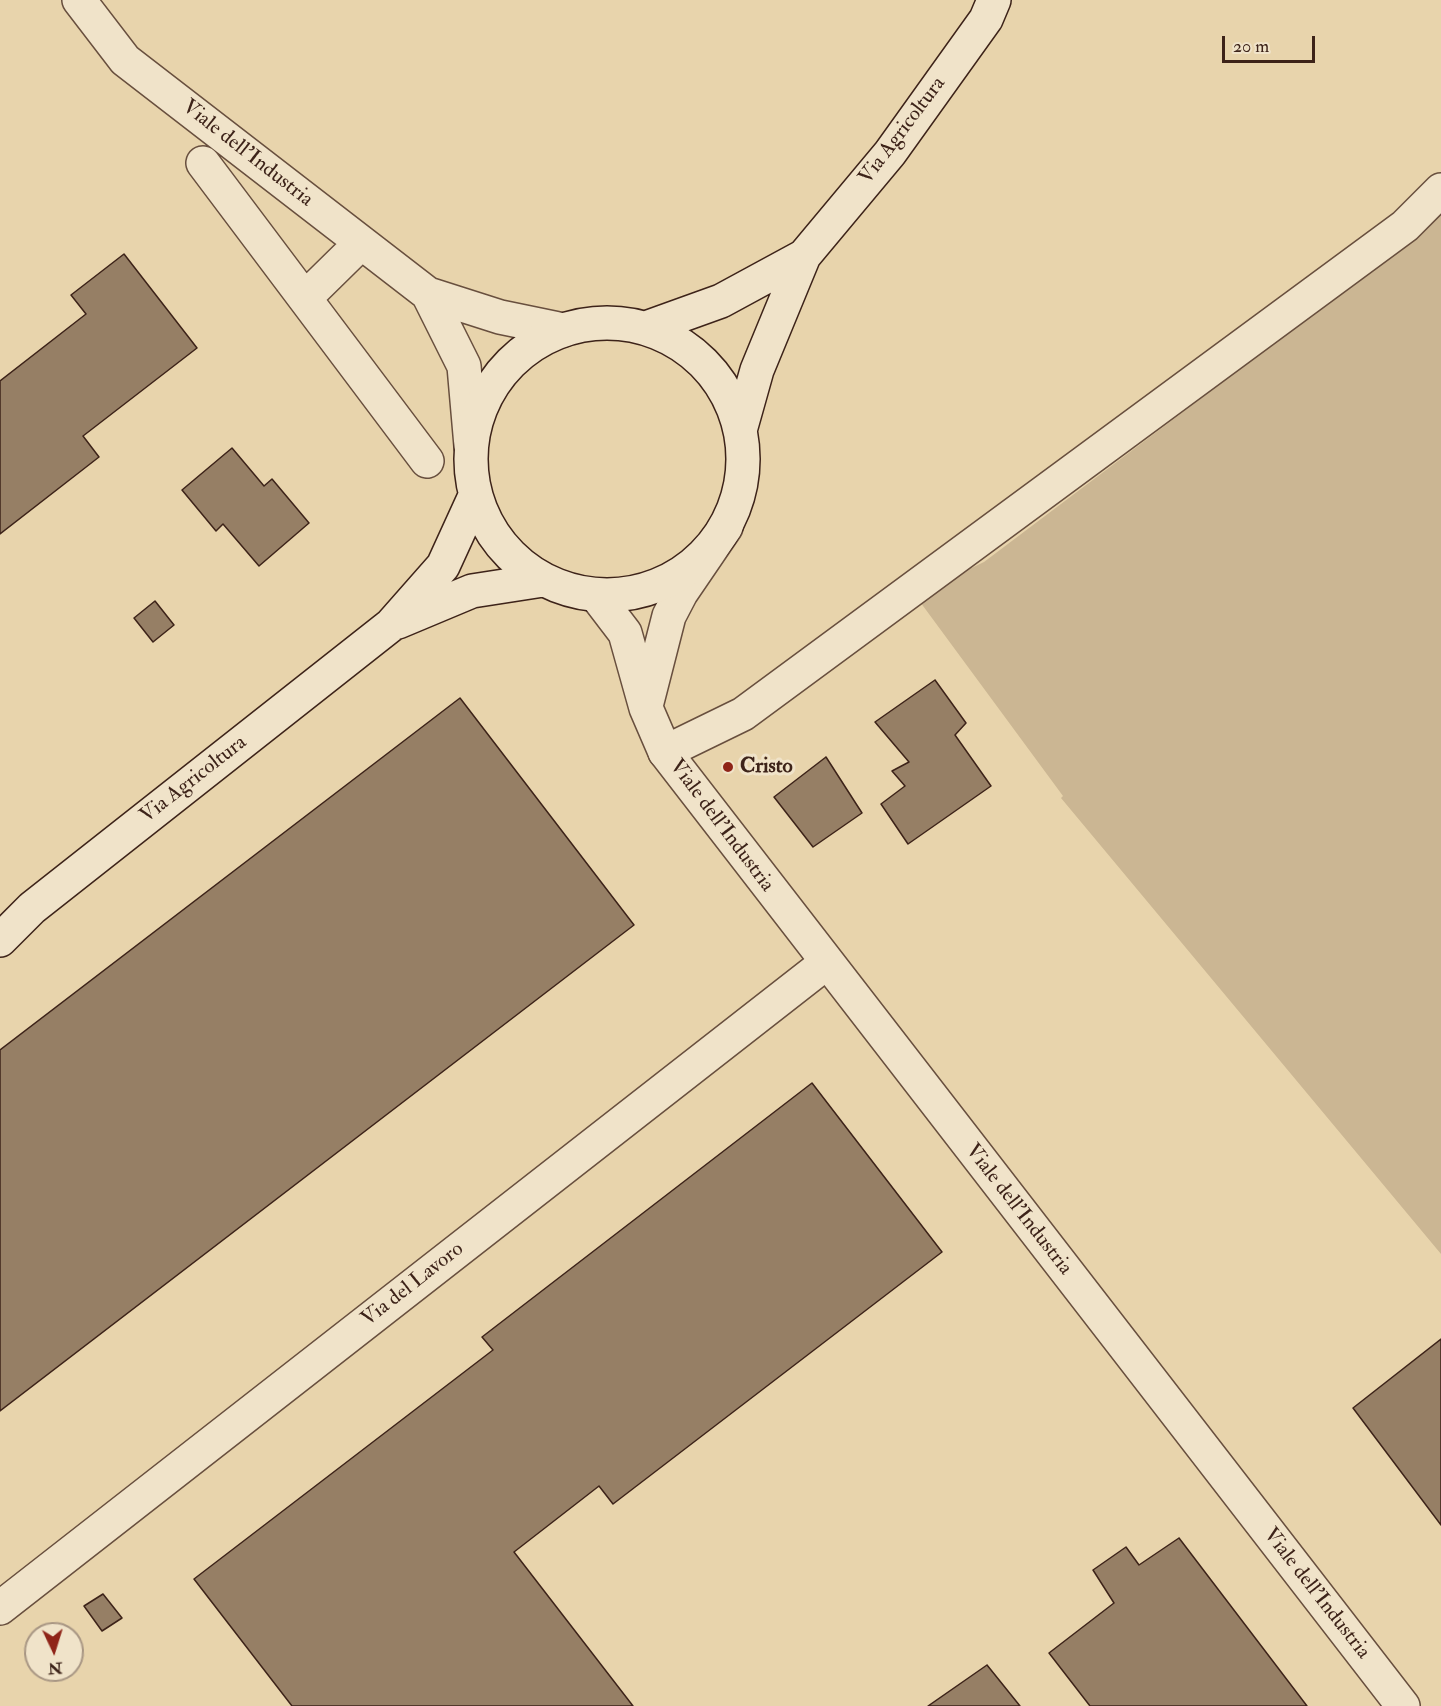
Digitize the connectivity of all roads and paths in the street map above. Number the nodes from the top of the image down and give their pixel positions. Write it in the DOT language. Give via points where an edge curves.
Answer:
graph roads {
  1 [pos="79,0"];
  2 [pos="994,0"];
  3 [pos="203,163"];
  4 [pos="1441,190"];
  5 [pos="362,243"];
  6 [pos="804,256"];
  7 [pos="428,294"];
  8 [pos="305,298"];
  9 [pos="646,328"];
  10 [pos="563,330"];
  11 [pos="741,427"];
  12 [pos="471,446"];
  13 [pos="427,461"];
  14 [pos="475,496"];
  15 [pos="726,527"];
  16 [pos="543,580"];
  17 [pos="596,596"];
  18 [pos="391,625"];
  19 [pos="646,708"];
  20 [pos="665,752"];
  21 [pos="0,940"];
  22 [pos="826,963"];
  23 [pos="0,1608"];
  24 [pos="1402,1706"];
  1 -- 5 [label="street, Viale dell'Industria" via="125,60"];
  2 -- 6 [label="street, Via Agricoltura" via="986,19 890,153"];
  3 -- 8 [label="street"];
  4 -- 20 [label="street" via="1405,226 742,714"];
  5 -- 7 [label="street, Viale dell'Industria"];
  5 -- 8 [label="street"];
  6 -- 9 [label="street, Via Agricoltura" via="721,301"];
  6 -- 11 [label="street, Via Agricoltura" via="757,370"];
  7 -- 10 [label="street, Viale dell'Industria" via="500,317"];
  7 -- 12 [label="street, Viale dell'Industria" via="464,366"];
  8 -- 13 [label="street"];
  9 -- 10 [label="street, Viale dell'Industria" via="604,322"];
  9 -- 11 [label="street, Viale dell'Industria" via="679,343 707,365 728,394"];
  10 -- 12 [label="street, Viale dell'Industria" via="528,348 500,374 480,408"];
  11 -- 15 [label="street, Viale dell'Industria" via="745,461 740,496"];
  12 -- 14 [label="street, Viale dell'Industria"];
  14 -- 16 [label="street, Viale dell'Industria" via="490,530 513,559"];
  14 -- 18 [label="street, Via Agricoltura" via="443,566"];
  15 -- 17 [label="street, Viale dell'Industria" via="702,558 671,580 634,593"];
  15 -- 19 [label="street, Viale dell'Industria" via="669,616"];
  16 -- 17 [label="street, Viale dell'Industria" via="569,591"];
  16 -- 18 [label="street, Via Agricoltura" via="472,591"];
  17 -- 19 [label="street, Viale dell'Industria" via="625,633"];
  18 -- 21 [label="street, Via Agricoltura" via="32,908"];
  19 -- 20 [label="street, Viale dell'Industria"];
  20 -- 22 [label="street, Viale dell'Industria"];
  22 -- 23 [label="street, Via del Lavoro"];
  22 -- 24 [label="street, Viale dell'Industria"];
}
